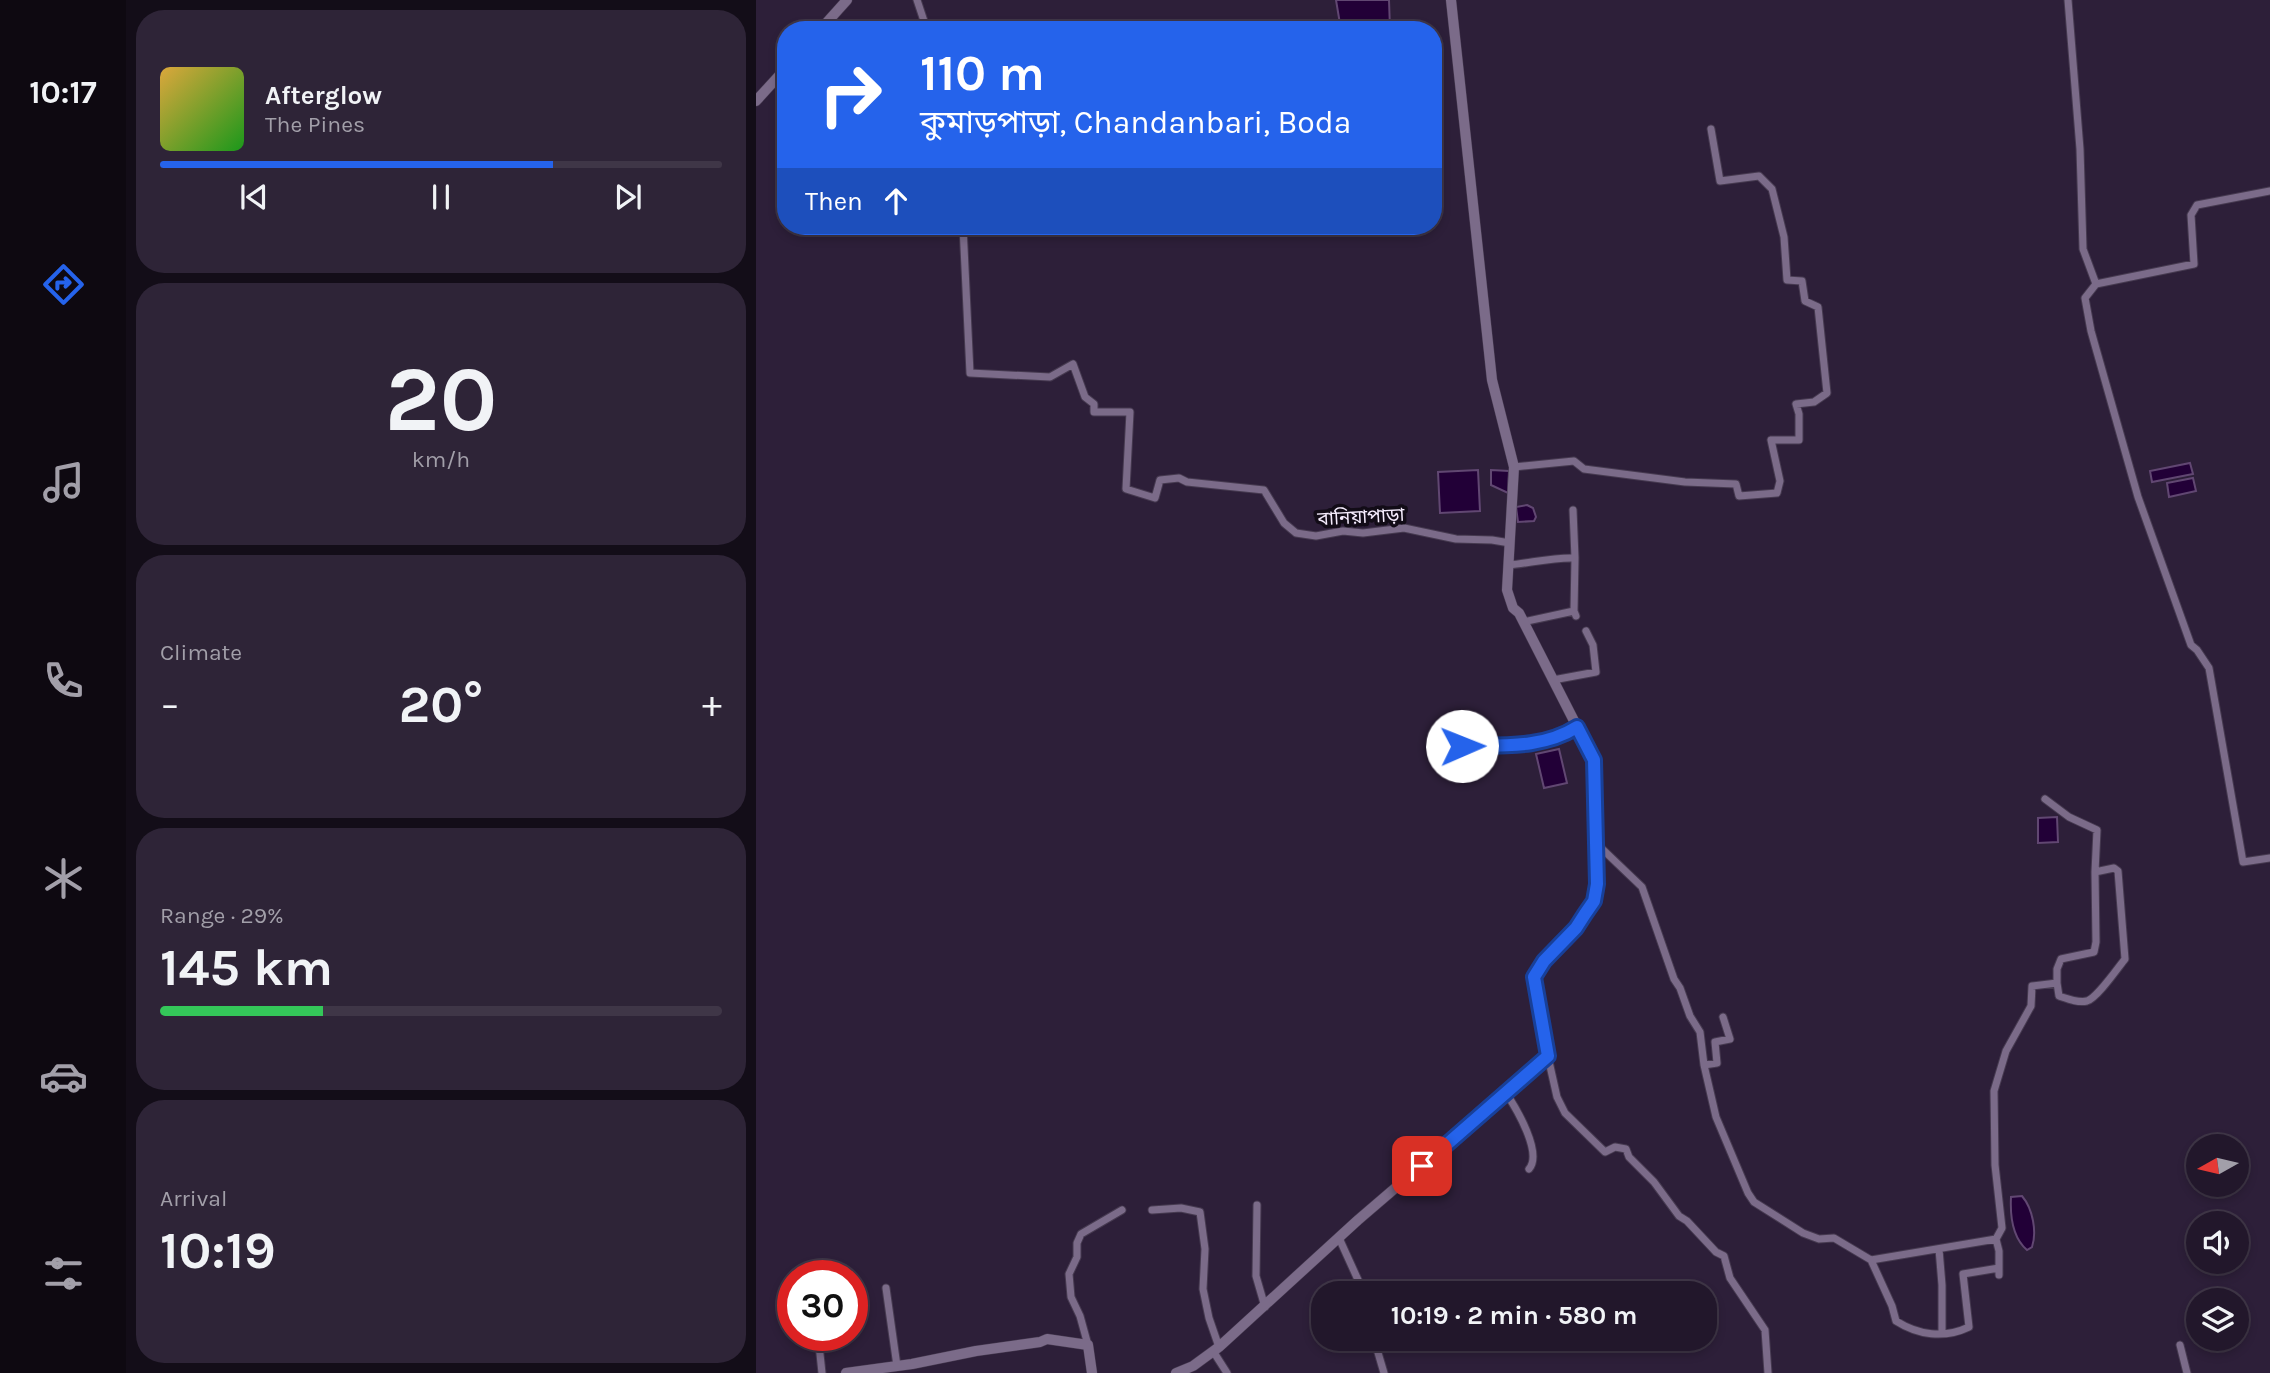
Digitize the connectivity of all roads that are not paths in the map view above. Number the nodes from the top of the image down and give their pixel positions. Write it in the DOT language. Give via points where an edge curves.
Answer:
graph roads {
  1 [pos="847,0"];
  2 [pos="917,0"];
  3 [pos="1451,0"];
  4 [pos="2068,0"];
  5 [pos="828,21"];
  6 [pos="924,21"];
  7 [pos="777,78"];
  8 [pos="756,101"];
  9 [pos="1711,129"];
  10 [pos="2270,191"];
  11 [pos="963,235"];
  12 [pos="2096,284"];
  13 [pos="1514,467"];
  14 [pos="1573,510"];
  15 [pos="1510,543"];
  16 [pos="1575,558"];
  17 [pos="1509,565"];
  18 [pos="1523,622"];
  19 [pos="1586,631"];
  20 [pos="1553,680"];
  21 [pos="1577,727"];
  22 [pos="1462,746"];
  23 [pos="2045,799"];
  24 [pos="1597,844"];
  25 [pos="2270,858"];
  26 [pos="2095,872"];
  27 [pos="2057,983"];
  28 [pos="1723,1017"];
  29 [pos="1548,1056"];
  30 [pos="1704,1066"];
  31 [pos="1506,1093"];
  32 [pos="1529,1169"];
  33 [pos="1257,1205"];
  34 [pos="1122,1210"];
  35 [pos="1152,1210"];
  36 [pos="1339,1238"];
  37 [pos="1996,1239"];
  38 [pos="1939,1249"];
  39 [pos="1871,1259"];
  40 [pos="1359,1281"];
  41 [pos="886,1288"];
  42 [pos="1265,1307"];
  43 [pos="1942,1333"];
  44 [pos="1088,1345"];
  45 [pos="2180,1345"];
  46 [pos="1216,1349"];
  47 [pos="820,1351"];
  48 [pos="1378,1351"];
  49 [pos="897,1366"];
  50 [pos="822,1373"];
  51 [pos="846,1373"];
  52 [pos="1092,1373"];
  53 [pos="1176,1373"];
  54 [pos="1227,1373"];
  55 [pos="1384,1373"];
  56 [pos="1768,1373"];
  57 [pos="2187,1373"];
  1 -- 5 [label="street"];
  2 -- 6 [label="street"];
  3 -- 13 [label="street" via="1492,380"];
  4 -- 12 [label="street" via="2083,249"];
  7 -- 8 [label="street"];
  9 -- 13 [label="street" via="1720,181 1759,176 1772,189 1784,237 1787,280 1802,281 1805,301 1818,307 1827,393 1814,402 1796,404 1799,440 1770,440 1780,481 1777,492 1739,496 1736,484 1584,469 1574,461"];
  10 -- 12 [label="street" via="2197,205 2191,215 2194,264"];
  11 -- 15 [label="street, বানিয়াপাড়া" via="970,373 1050,377 1073,364 1094,412 1130,412 1126,489 1155,498 1160,480 1179,478 1264,490 1284,523 1296,533 1317,536 1404,528 1456,539"];
  12 -- 25 [label="street" via="2085,298 2091,331 2174,603 2191,645 2209,668 2243,862"];
  13 -- 15 [label="street"];
  14 -- 16 [label="street"];
  15 -- 17 [label="street"];
  16 -- 17 [label="street"];
  16 -- 18 [label="street" via="1575,614"];
  17 -- 18 [label="street" via="1507,590"];
  18 -- 20 [label="street"];
  19 -- 20 [label="street" via="1596,672"];
  20 -- 21 [label="street"];
  21 -- 22 [label="street" via="1556,739 1528,746"];
  21 -- 24 [label="street" via="1594,760"];
  23 -- 26 [label="street" via="2097,830"];
  24 -- 29 [label="street" via="1594,901 1534,977"];
  24 -- 30 [label="street" via="1642,887 1674,979 1700,1032"];
  26 -- 27 [label="street" via="2094,952 2061,959"];
  26 -- 27 [label="street" via="2118,871 2125,959 2088,1001 2059,996"];
  27 -- 37 [label="street" via="2032,986 2031,1006 2006,1051 1994,1091 2002,1228"];
  28 -- 30 [label="street" via="1730,1039 1715,1042 1717,1063"];
  29 -- 31 [label="street"];
  29 -- 56 [label="street" via="1565,1113 1605,1152 1615,1147 1626,1149 1679,1216 1724,1256 1730,1278 1765,1330"];
  30 -- 39 [label="street" via="1716,1117 1754,1202 1803,1233 1833,1238"];
  31 -- 32 [label="street" via="1534,1153"];
  31 -- 36 [label="street"];
  33 -- 42 [label="street" via="1256,1276"];
  34 -- 44 [label="street" via="1081,1234 1069,1274 1070,1297"];
  35 -- 46 [label="street" via="1200,1212 1205,1249 1203,1289"];
  36 -- 40 [label="street"];
  36 -- 42 [label="street"];
  37 -- 38 [label="street"];
  37 -- 43 [label="street" via="1999,1271 1964,1274 1969,1327"];
  38 -- 39 [label="street"];
  38 -- 43 [label="street"];
  39 -- 43 [label="street" via="1896,1321 1924,1334"];
  41 -- 49 [label="street"];
  42 -- 46 [label="street"];
  44 -- 49 [label="street" via="1047,1339"];
  44 -- 52 [label="street"];
  45 -- 57 [label="street"];
  46 -- 53 [label="street"];
  46 -- 54 [label="street"];
  47 -- 50 [label="street"];
  48 -- 55 [label="street"];
  49 -- 51 [label="street"];
}
